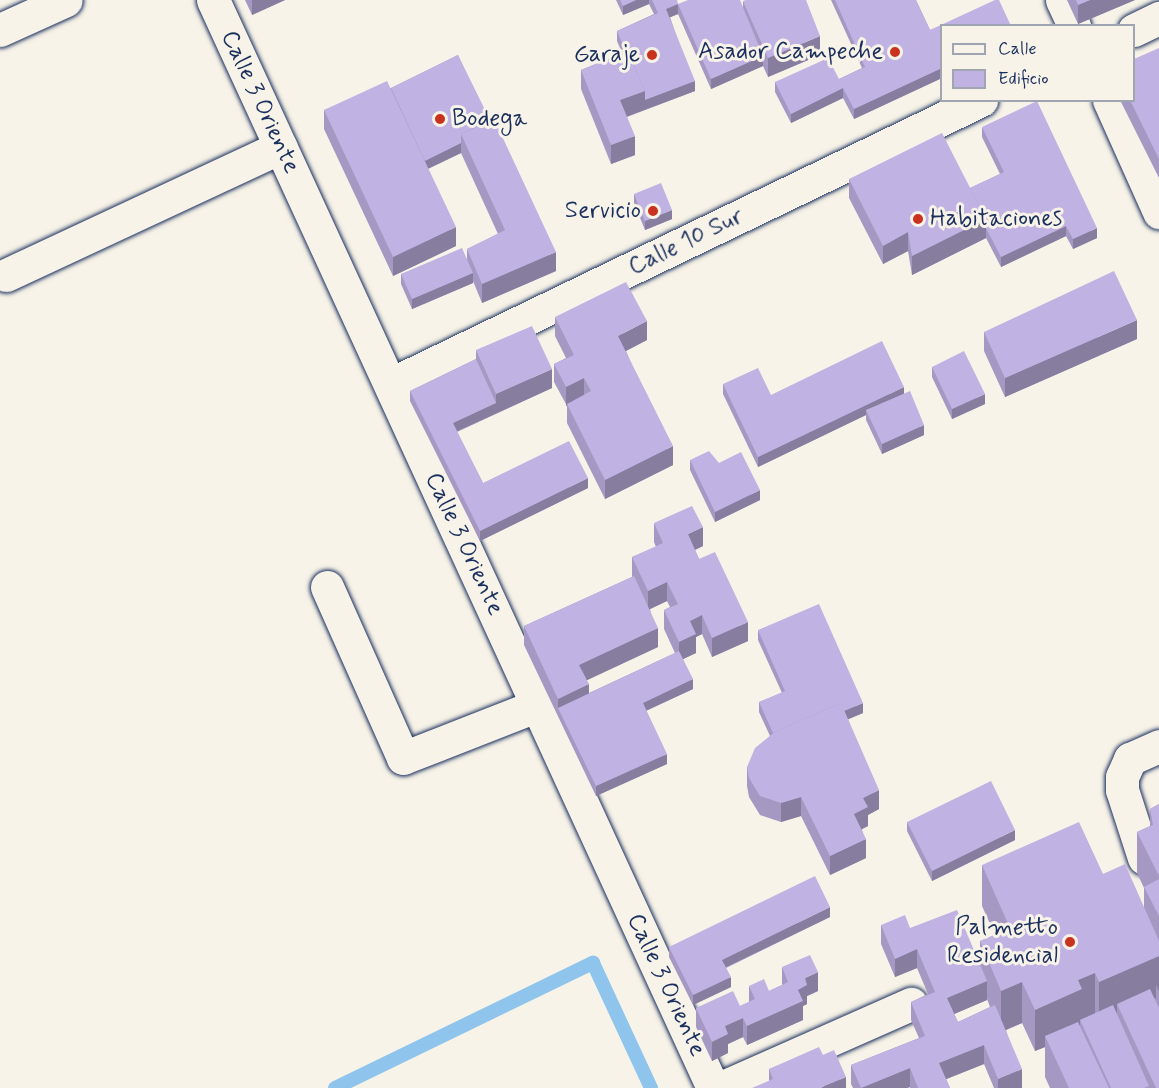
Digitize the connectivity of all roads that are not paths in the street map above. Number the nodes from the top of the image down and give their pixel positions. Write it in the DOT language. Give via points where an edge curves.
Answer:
graph roads {
  1 [pos="66,0"];
  2 [pos="213,0"];
  3 [pos="1062,0"];
  4 [pos="1159,18"];
  5 [pos="1073,24"];
  6 [pos="0,30"];
  7 [pos="1135,30"];
  8 [pos="977,102"];
  9 [pos="1110,102"];
  10 [pos="281,147"];
  11 [pos="1159,212"];
  12 [pos="6,275"];
  13 [pos="391,384"];
  14 [pos="327,587"];
  15 [pos="538,705"];
  16 [pos="1159,746"];
  17 [pos="1144,858"];
  18 [pos="911,1004"];
  19 [pos="713,1088"];
  20 [pos="721,1088"];
  1 -- 6 [label="street"];
  2 -- 10 [label="street, Calle 3 Oriente"];
  3 -- 5 [label="street"];
  4 -- 7 [label="street"];
  8 -- 13 [label="street, Calle 10 Sur"];
  9 -- 11 [label="street"];
  10 -- 12 [label="street"];
  10 -- 13 [label="street, Calle 3 Oriente"];
  13 -- 15 [label="street, Calle 3 Oriente"];
  14 -- 15 [label="street" via="403,758"];
  15 -- 19 [label="street, Calle 3 Oriente"];
  16 -- 17 [label="street" via="1130,759 1122,777 1122,790"];
  18 -- 20 [label="street"];
}
